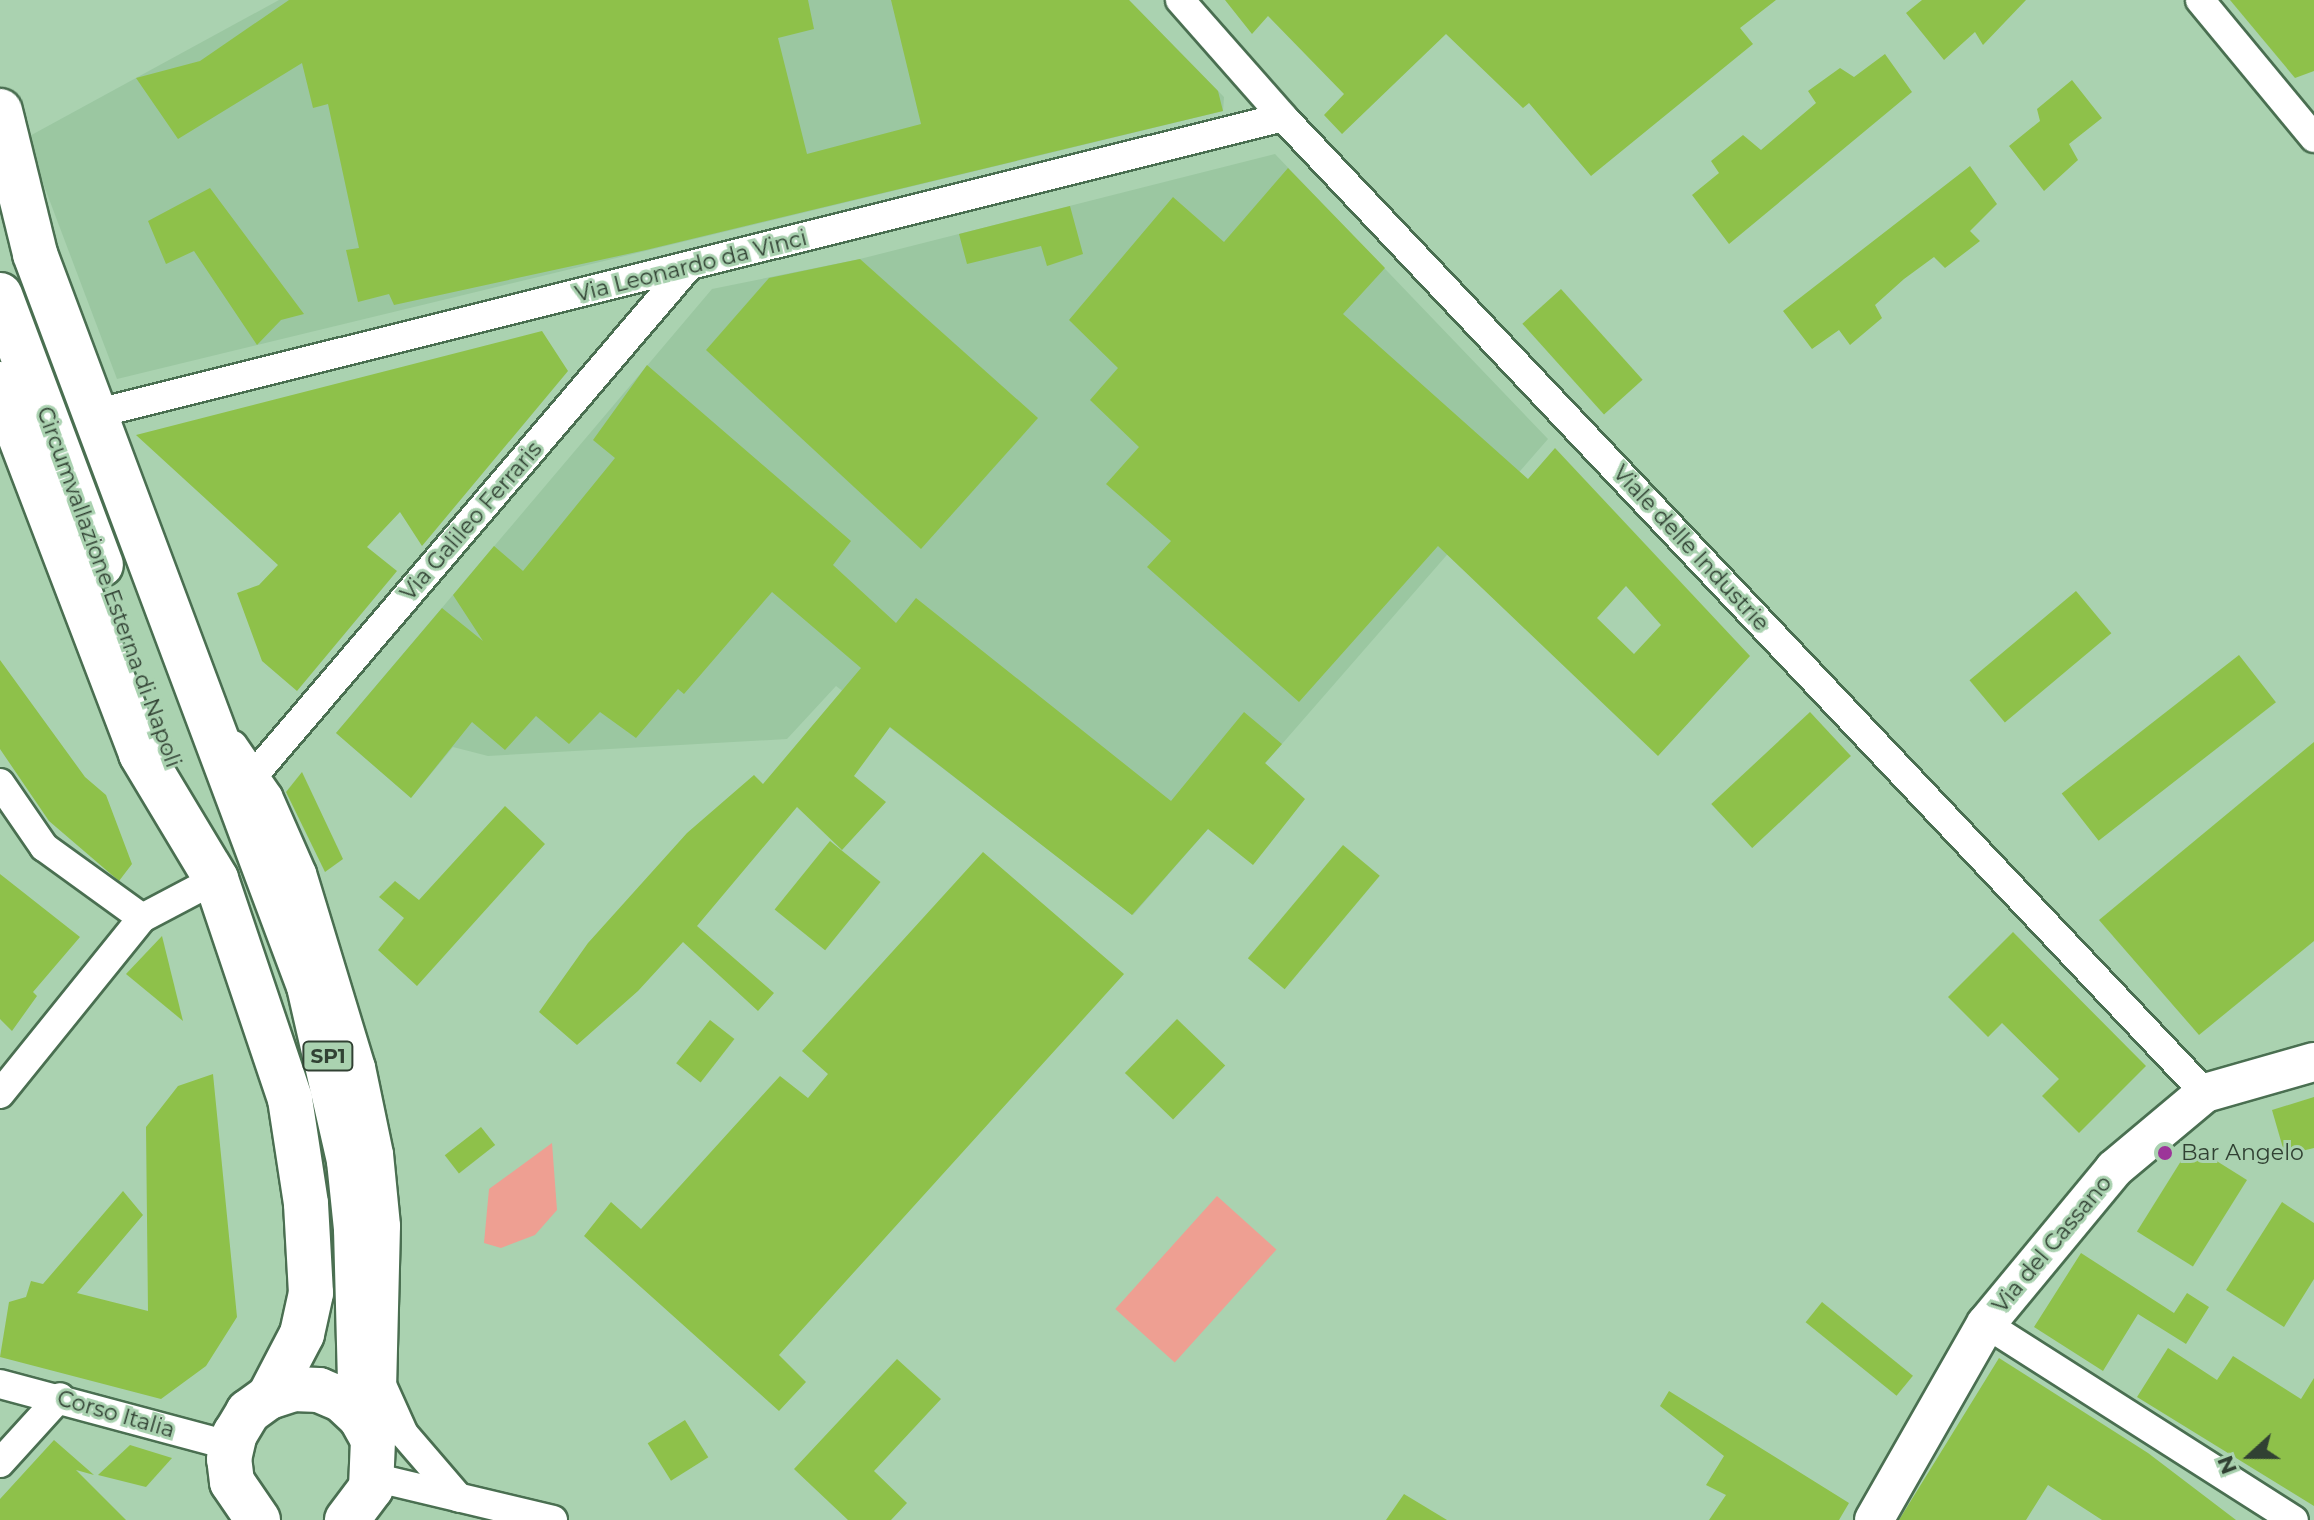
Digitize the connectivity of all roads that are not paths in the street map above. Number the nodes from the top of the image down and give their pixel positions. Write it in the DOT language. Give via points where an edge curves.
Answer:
graph roads {
  1 [pos="1180,0"];
  2 [pos="2200,0"];
  3 [pos="0,111"];
  4 [pos="1283,117"];
  5 [pos="2314,138"];
  6 [pos="0,165"];
  7 [pos="35,254"];
  8 [pos="688,267"];
  9 [pos="0,295"];
  10 [pos="0,384"];
  11 [pos="98,413"];
  12 [pos="210,712"];
  13 [pos="254,775"];
  14 [pos="0,783"];
  15 [pos="216,879"];
  16 [pos="142,918"];
  17 [pos="2314,1062"];
  18 [pos="2205,1093"];
  19 [pos="0,1094"];
  20 [pos="1986,1324"];
  21 [pos="0,1384"];
  22 [pos="60,1397"];
  23 [pos="269,1397"];
  24 [pos="361,1418"];
  25 [pos="232,1446"];
  26 [pos="0,1463"];
  27 [pos="373,1477"];
  28 [pos="459,1498"];
  29 [pos="544,1519"];
  30 [pos="257,1520"];
  31 [pos="347,1520"];
  32 [pos="1874,1520"];
  33 [pos="2294,1520"];
  1 -- 4 [label="street, Viale delle Industrie"];
  2 -- 5 [label="street"];
  3 -- 7 [label="highway"];
  4 -- 8 [label="street, Via Leonardo da Vinci"];
  4 -- 18 [label="street, Viale delle Industrie"];
  6 -- 7 [label="highway"];
  7 -- 11 [label="highway"];
  8 -- 11 [label="street, Via Leonardo da Vinci"];
  8 -- 13 [label="street, Via Galileo Ferraris"];
  9 -- 15 [label="highway, Circumvallazione Esterna di Napoli"];
  10 -- 15 [label="highway" via="141,754"];
  11 -- 12 [label="highway"];
  12 -- 13 [label="street"];
  12 -- 24 [label="highway, SP1" via="309,986 334,1079 356,1229"];
  13 -- 28 [label="street" via="302,873 361,1067 379,1154 386,1226 382,1385 404,1434"];
  14 -- 16 [label="street" via="44,847"];
  15 -- 16 [label="street"];
  15 -- 23 [label="highway" via="290,1099 306,1204 311,1293 302,1334"];
  16 -- 19 [label="street"];
  17 -- 18 [label="main road, Via del Cassano"];
  18 -- 20 [label="main road, Via del Cassano" via="2114,1169"];
  20 -- 32 [label="main road, Via del Cassano"];
  20 -- 33 [label="street"];
  21 -- 22 [label="street, Corso Italia"];
  22 -- 25 [label="street, Corso Italia"];
  22 -- 26 [label="street"];
  23 -- 24 [label="highway" via="293,1389 319,1390 342,1400"];
  23 -- 25 [label="highway" via="248,1412"];
  24 -- 27 [label="highway, SP1" via="373,1440"];
  25 -- 30 [label="highway" via="232,1482"];
  27 -- 28 [label="street"];
  27 -- 31 [label="highway, SP1" via="360,1508"];
  28 -- 29 [label="street"];
}
